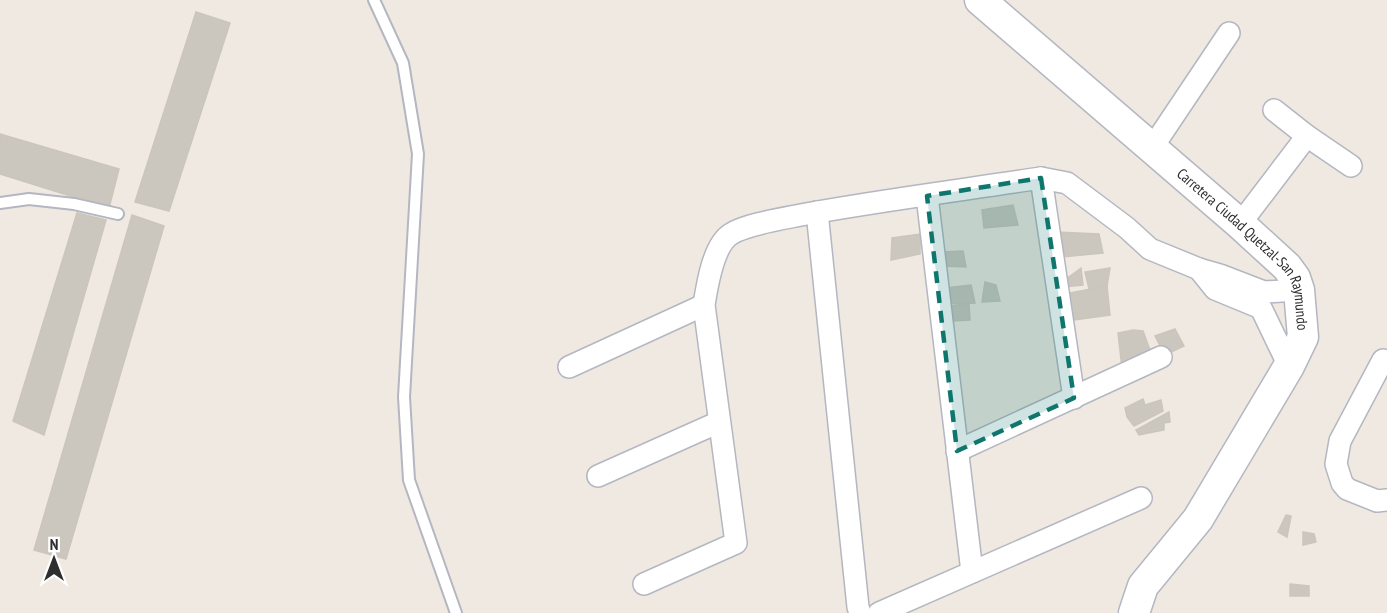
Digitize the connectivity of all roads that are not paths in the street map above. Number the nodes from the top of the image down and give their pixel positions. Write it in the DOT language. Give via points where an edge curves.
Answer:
graph roads {
  1 [pos="374,0"];
  2 [pos="980,0"];
  3 [pos="1229,33"];
  4 [pos="1274,110"];
  5 [pos="1307,136"];
  6 [pos="1152,148"];
  7 [pos="1352,166"];
  8 [pos="1041,178"];
  9 [pos="927,196"];
  10 [pos="0,203"];
  11 [pos="817,212"];
  12 [pos="118,214"];
  13 [pos="1240,224"];
  14 [pos="1199,269"];
  15 [pos="1297,284"];
  16 [pos="704,305"];
  17 [pos="1303,337"];
  18 [pos="1161,357"];
  19 [pos="1383,360"];
  20 [pos="1289,366"];
  21 [pos="569,367"];
  22 [pos="1074,398"];
  23 [pos="719,422"];
  24 [pos="957,451"];
  25 [pos="598,476"];
  26 [pos="1141,498"];
  27 [pos="1387,500"];
  28 [pos="972,572"];
  29 [pos="644,584"];
  30 [pos="456,613"];
  31 [pos="860,613"];
  32 [pos="879,613"];
  33 [pos="1134,613"];
  1 -- 30 [label="lane" via="403,63 418,154 404,397 409,480"];
  2 -- 6 [label="main road, Carretera Ciudad Quetzal-San Raymundo"];
  3 -- 6 [label="street"];
  4 -- 5 [label="street"];
  5 -- 7 [label="street"];
  5 -- 13 [label="street"];
  6 -- 13 [label="main road, Carretera Ciudad Quetzal-San Raymundo"];
  8 -- 9 [label="street"];
  8 -- 14 [label="street" via="1067,183 1150,249"];
  8 -- 22 [label="street"];
  9 -- 11 [label="street"];
  9 -- 24 [label="street"];
  10 -- 12 [label="lane" via="28,199"];
  11 -- 16 [label="street" via="730,234 710,270"];
  11 -- 31 [label="street"];
  13 -- 15 [label="main road, Carretera Ciudad Quetzal-San Raymundo" via="1287,267"];
  14 -- 15 [label="street" via="1223,267"];
  14 -- 17 [label="street" via="1216,284 1265,302"];
  14 -- 20 [label="street" via="1215,289 1261,308"];
  15 -- 17 [label="main road, Carretera Ciudad Quetzal-San Raymundo"];
  16 -- 21 [label="street"];
  16 -- 23 [label="street"];
  17 -- 20 [label="main road, Carretera Ciudad Quetzal-San Raymundo"];
  18 -- 22 [label="street"];
  19 -- 27 [label="street" via="1340,441 1336,464 1347,489 1377,501"];
  20 -- 33 [label="main road, Carretera Ciudad Quetzal-San Raymundo" via="1198,519 1143,586"];
  22 -- 24 [label="street"];
  23 -- 25 [label="street"];
  23 -- 29 [label="street" via="736,543"];
  24 -- 28 [label="street"];
  26 -- 28 [label="street"];
  28 -- 32 [label="street"];
}
